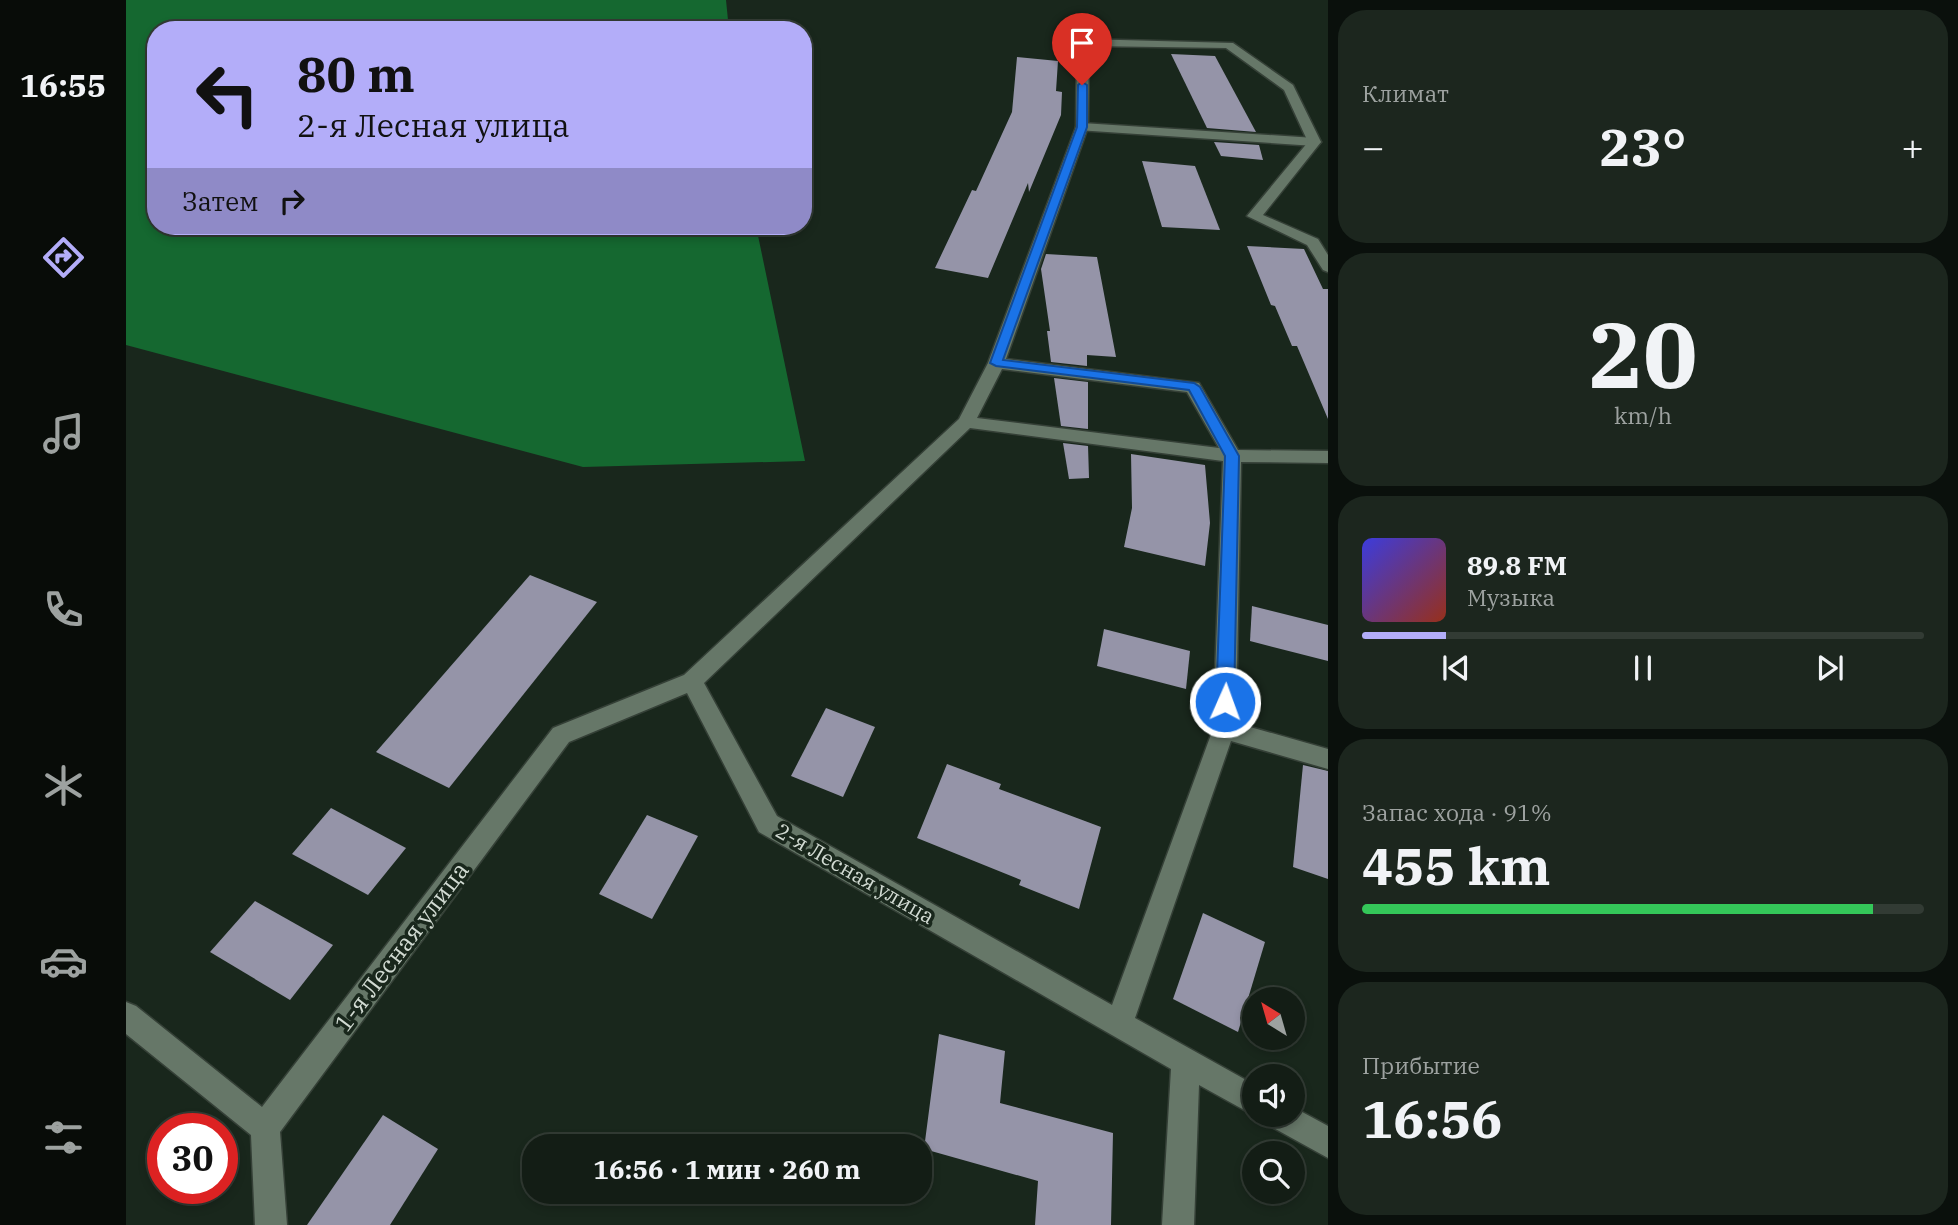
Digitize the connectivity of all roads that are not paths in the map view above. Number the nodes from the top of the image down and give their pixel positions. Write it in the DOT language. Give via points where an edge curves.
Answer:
graph roads {
  1 [pos="1082,127"];
  2 [pos="1315,142"];
  3 [pos="1328,267"];
  4 [pos="996,363"];
  5 [pos="966,422"];
  6 [pos="1232,456"];
  7 [pos="1328,457"];
  8 [pos="692,681"];
  9 [pos="1224,729"];
  10 [pos="1328,759"];
  11 [pos="126,1016"];
  12 [pos="1119,1024"];
  13 [pos="1186,1062"];
  14 [pos="1242,1094"];
  15 [pos="1299,1127"];
  16 [pos="265,1128"];
  17 [pos="1328,1143"];
  18 [pos="271,1225"];
  19 [pos="1178,1225"];
  1 -- 2 [label="street"];
  1 -- 2 [label="street" via="1083,42 1229,45 1289,88"];
  1 -- 4 [label="street"];
  2 -- 3 [label="street" via="1254,216 1312,242"];
  4 -- 5 [label="street"];
  4 -- 6 [label="street" via="1194,387"];
  5 -- 6 [label="street"];
  5 -- 8 [label="street"];
  6 -- 7 [label="street"];
  6 -- 9 [label="street"];
  8 -- 12 [label="street, 2-я Лесная улица" via="768,824"];
  8 -- 16 [label="street, 1-я Лесная улица" via="561,735"];
  9 -- 10 [label="street"];
  9 -- 12 [label="street"];
  11 -- 16 [label="street"];
  12 -- 13 [label="street, 2-я Лесная улица"];
  13 -- 14 [label="street, 2-я Лесная улица"];
  13 -- 19 [label="street"];
  15 -- 17 [label="street"];
  16 -- 18 [label="street"];
}
